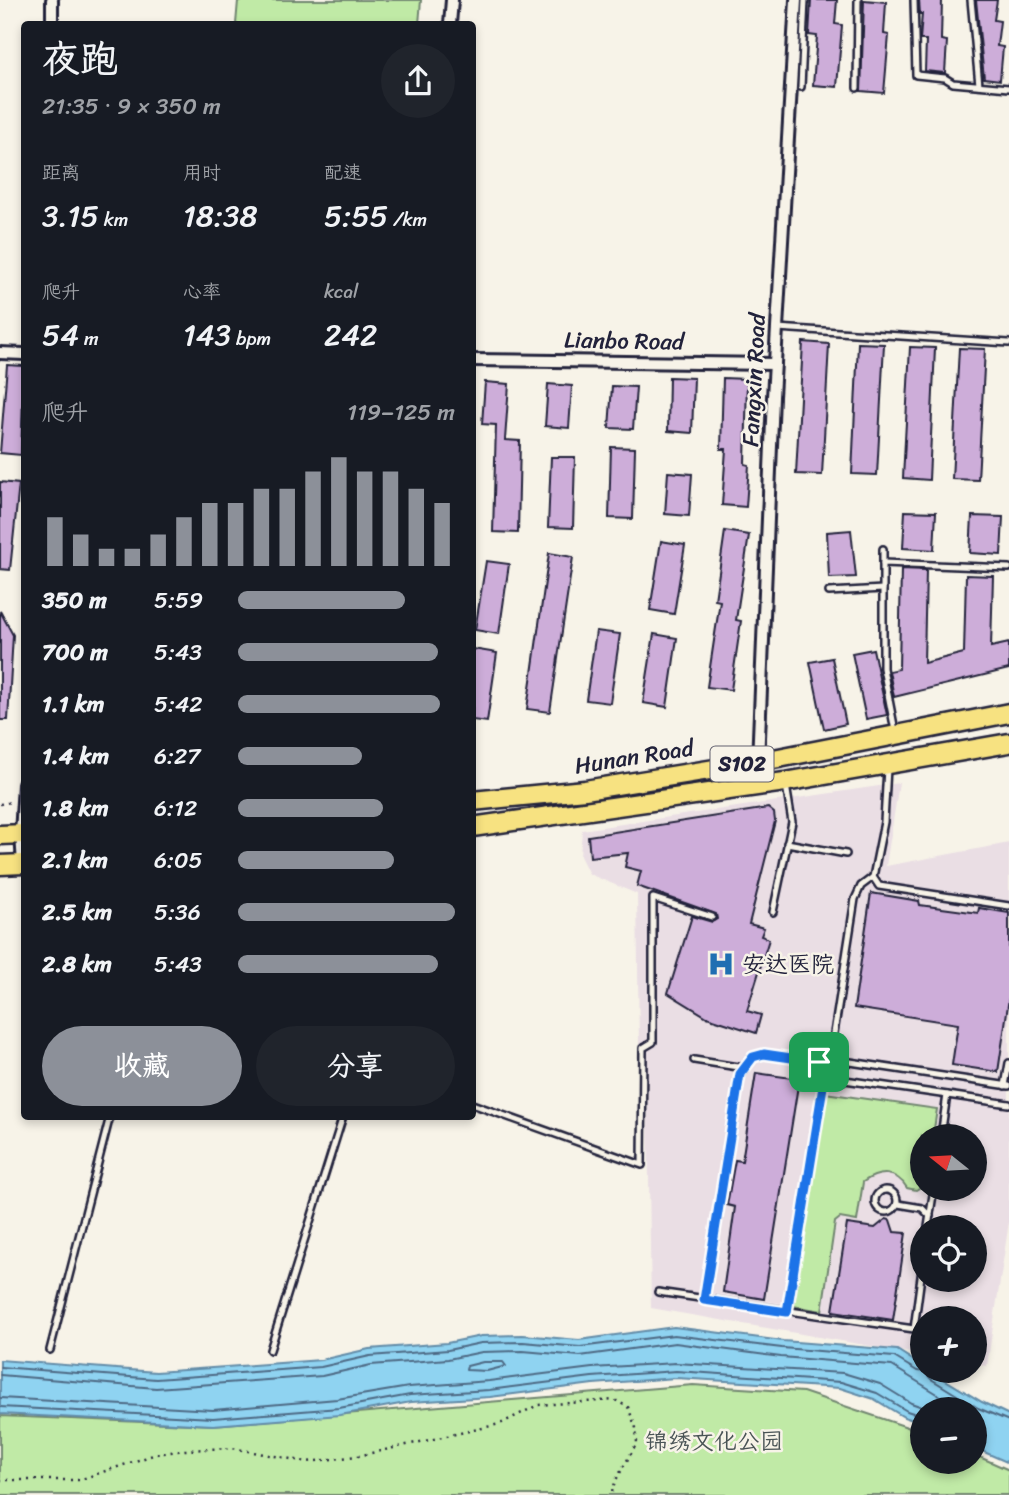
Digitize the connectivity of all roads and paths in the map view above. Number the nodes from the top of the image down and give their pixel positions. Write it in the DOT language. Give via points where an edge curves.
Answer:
graph roads {
  1 [pos="52,0"];
  2 [pos="452,0"];
  3 [pos="796,0"];
  4 [pos="805,0"];
  5 [pos="858,0"];
  6 [pos="914,0"];
  7 [pos="971,0"];
  8 [pos="52,21"];
  9 [pos="450,21"];
  10 [pos="979,85"];
  11 [pos="801,87"];
  12 [pos="857,88"];
  13 [pos="1009,88"];
  14 [pos="777,328"];
  15 [pos="1009,343"];
  16 [pos="0,353"];
  17 [pos="21,354"];
  18 [pos="476,360"];
  19 [pos="775,365"];
  20 [pos="883,549"];
  21 [pos="883,563"];
  22 [pos="1009,568"];
  23 [pos="883,589"];
  24 [pos="829,592"];
  25 [pos="1009,713"];
  26 [pos="896,735"];
  27 [pos="1009,743"];
  28 [pos="758,762"];
  29 [pos="888,764"];
  30 [pos="785,782"];
  31 [pos="476,801"];
  32 [pos="476,826"];
  33 [pos="21,834"];
  34 [pos="0,835"];
  35 [pos="788,843"];
  36 [pos="846,854"];
  37 [pos="21,864"];
  38 [pos="0,865"];
  39 [pos="873,877"];
  40 [pos="1009,906"];
  41 [pos="773,912"];
  42 [pos="712,916"];
  43 [pos="837,1059"];
  44 [pos="694,1060"];
  45 [pos="819,1062"];
  46 [pos="1009,1063"];
  47 [pos="744,1068"];
  48 [pos="825,1074"];
  49 [pos="1007,1086"];
  50 [pos="947,1095"];
  51 [pos="1009,1104"];
  52 [pos="476,1105"];
  53 [pos="109,1120"];
  54 [pos="342,1120"];
  55 [pos="943,1124"];
  56 [pos="932,1202"];
  57 [pos="898,1204"];
  58 [pos="922,1208"];
  59 [pos="929,1215"];
  60 [pos="930,1215"];
  61 [pos="658,1292"];
  62 [pos="919,1292"];
  63 [pos="704,1300"];
  64 [pos="787,1312"];
  65 [pos="50,1350"];
  66 [pos="270,1350"];
  67 [pos="0,1480"];
  68 [pos="611,1495"];
  1 -- 8 [label="street"];
  2 -- 9 [label="street"];
  3 -- 14 [label="street, Fangxin Road"];
  4 -- 11 [label="lane"];
  5 -- 12 [label="lane"];
  6 -- 10 [label="lane" via="916,75"];
  7 -- 10 [label="lane"];
  10 -- 13 [label="lane"];
  14 -- 15 [label="lane"];
  14 -- 19 [label="street, Fangxin Road"];
  16 -- 17 [label="street"];
  18 -- 19 [label="street, Lianbo Road"];
  19 -- 28 [label="street, Fangxin Road"];
  20 -- 21 [label="lane"];
  21 -- 22 [label="lane"];
  21 -- 23 [label="lane"];
  23 -- 24 [label="lane"];
  23 -- 26 [label="lane" via="883,668"];
  25 -- 26 [label="main road, Hunan Road / S102"];
  26 -- 28 [label="main road, Hunan Road / S102"];
  27 -- 29 [label="main road, Hunan Road / S102"];
  28 -- 31 [label="main road, Hunan Road / S102" via="585,790"];
  29 -- 30 [label="main road, Hunan Road / S102"];
  29 -- 39 [label="lane" via="884,822"];
  30 -- 32 [label="main road, Hunan Road / S102"];
  30 -- 35 [label="lane" via="792,813"];
  33 -- 34 [label="main road"];
  35 -- 36 [label="lane"];
  35 -- 41 [label="lane"];
  37 -- 38 [label="main road"];
  39 -- 40 [label="lane" via="879,886"];
  39 -- 43 [label="lane" via="861,886 855,899 832,1046"];
  42 -- 52 [label="lane" via="653,898 653,1042 643,1048 642,1164"];
  43 -- 45 [label="lane"];
  43 -- 49 [label="lane"];
  44 -- 47 [label="lane"];
  45 -- 47 [label="lane" via="764,1054 753,1057"];
  45 -- 48 [label="lane"];
  46 -- 49 [label="lane"];
  47 -- 63 [label="lane"];
  48 -- 50 [label="lane"];
  48 -- 64 [label="lane"];
  50 -- 51 [label="lane"];
  50 -- 55 [label="lane"];
  53 -- 65 [label="lane"];
  54 -- 66 [label="lane"];
  56 -- 58 [label="lane"];
  56 -- 60 [label="lane"];
  57 -- 57 [label="lane" via="896,1195 887,1191 875,1200 877,1208 885,1212"];
  57 -- 58 [label="lane"];
  58 -- 59 [label="lane"];
  61 -- 63 [label="lane"];
  62 -- 64 [label="lane" via="914,1329"];
  63 -- 64 [label="lane"];
  67 -- 68 [label="path" via="79,1480 156,1454 184,1450 232,1448 307,1462 358,1457 500,1424 538,1405 615,1400 628,1407 638,1443"];
}
